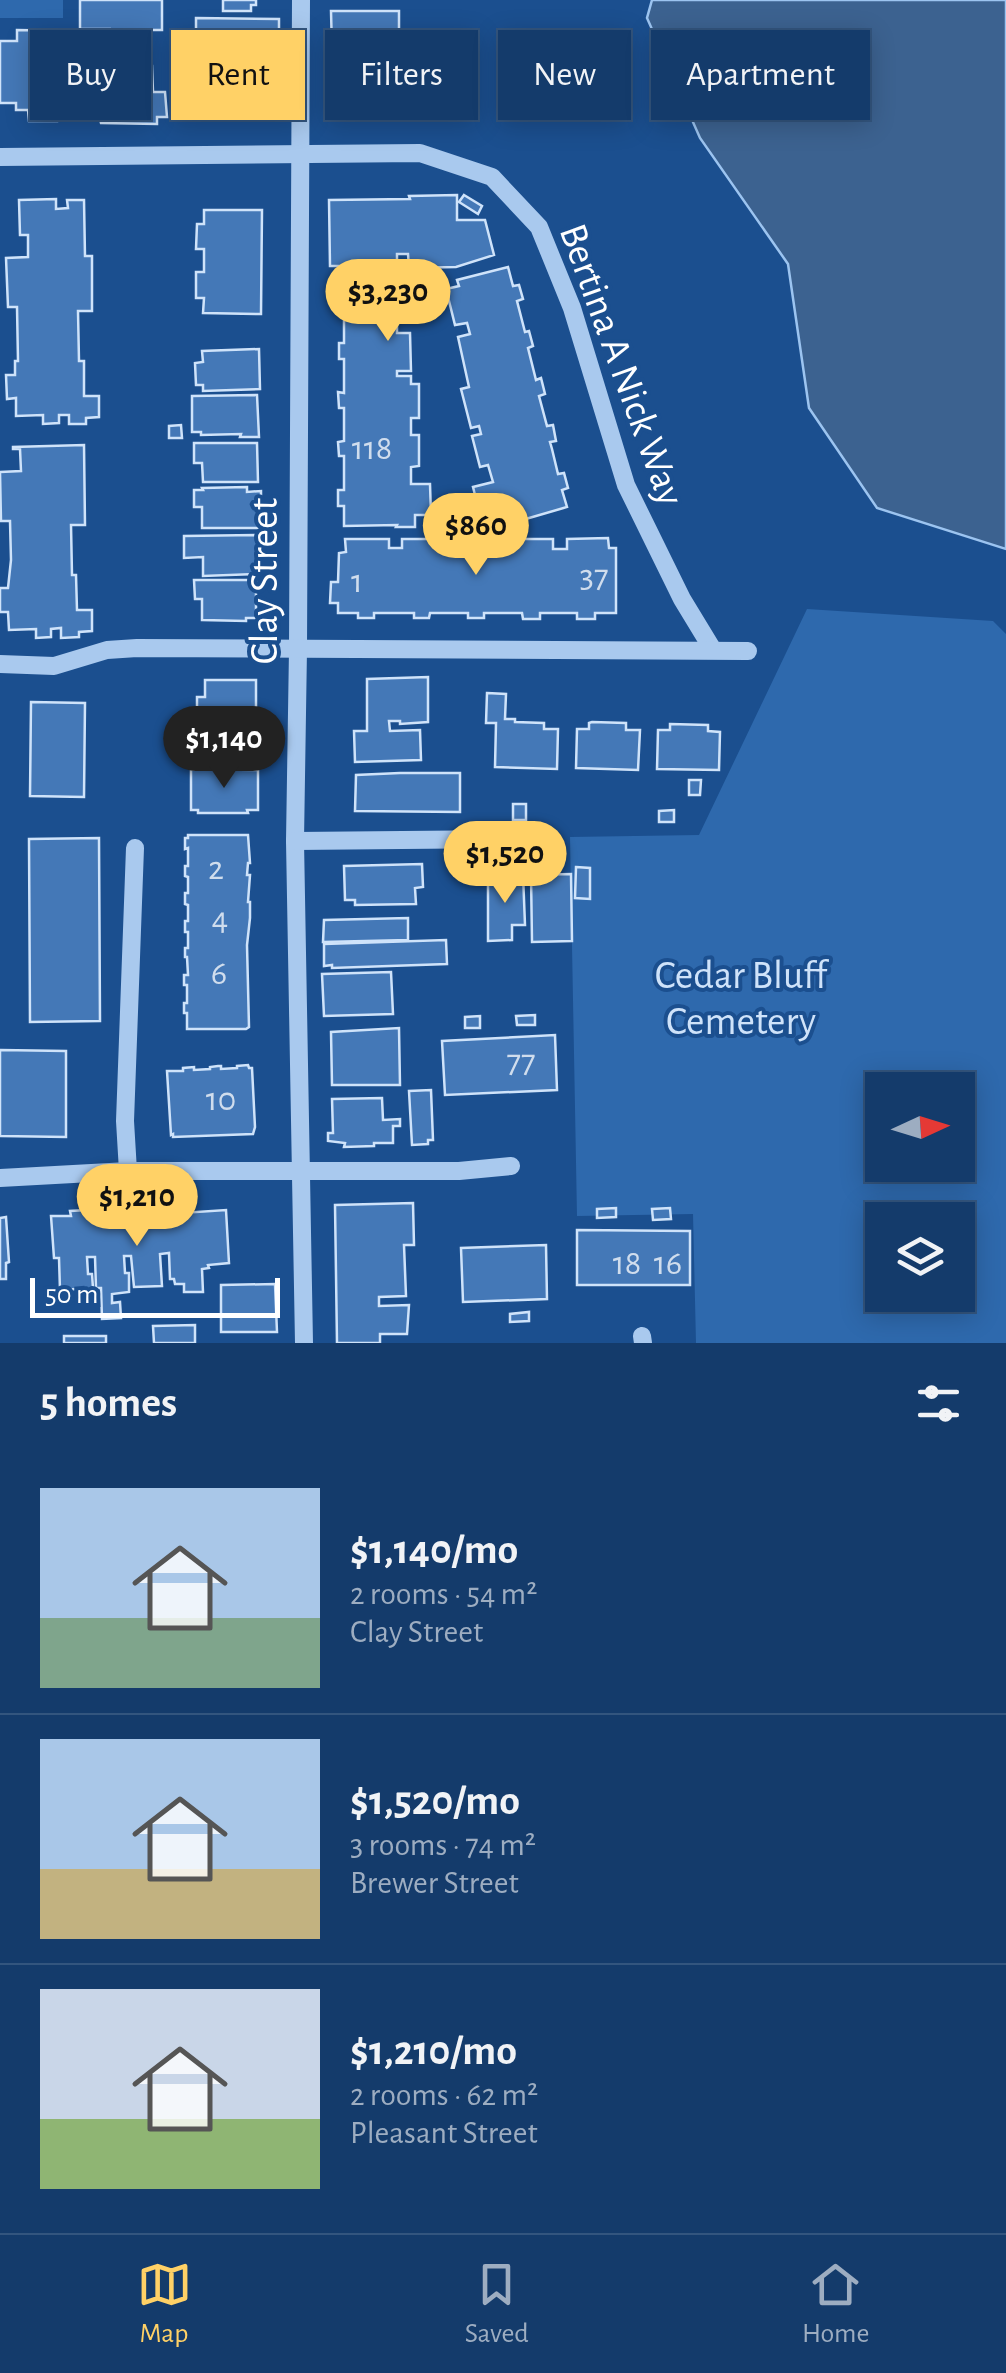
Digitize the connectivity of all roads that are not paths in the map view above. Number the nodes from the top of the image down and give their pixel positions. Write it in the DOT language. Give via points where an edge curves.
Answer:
graph roads {
  1 [pos="301,0"];
  2 [pos="301,154"];
  3 [pos="0,157"];
  4 [pos="298,649"];
  5 [pos="713,650"];
  6 [pos="748,650"];
  7 [pos="0,664"];
  8 [pos="519,839"];
  9 [pos="294,840"];
  10 [pos="134,848"];
  11 [pos="511,1166"];
  12 [pos="128,1171"];
  13 [pos="301,1172"];
  14 [pos="0,1178"];
  15 [pos="304,1343"];
  1 -- 2 [label="street, Clay Street"];
  2 -- 3 [label="street, Bertina A Nick Way"];
  2 -- 4 [label="street, Clay Street"];
  2 -- 5 [label="street, Bertina A Nick Way" via="420,153 492,177 539,227 572,308 626,486"];
  4 -- 5 [label="street"];
  4 -- 7 [label="street" via="107,650 54,666"];
  4 -- 9 [label="street, Clay Street"];
  5 -- 6 [label="street"];
  8 -- 9 [label="street"];
  9 -- 13 [label="street, Clay Street"];
  10 -- 12 [label="street"];
  11 -- 13 [label="street"];
  12 -- 13 [label="street"];
  12 -- 14 [label="street"];
  13 -- 15 [label="street, Clay Street"];
}
